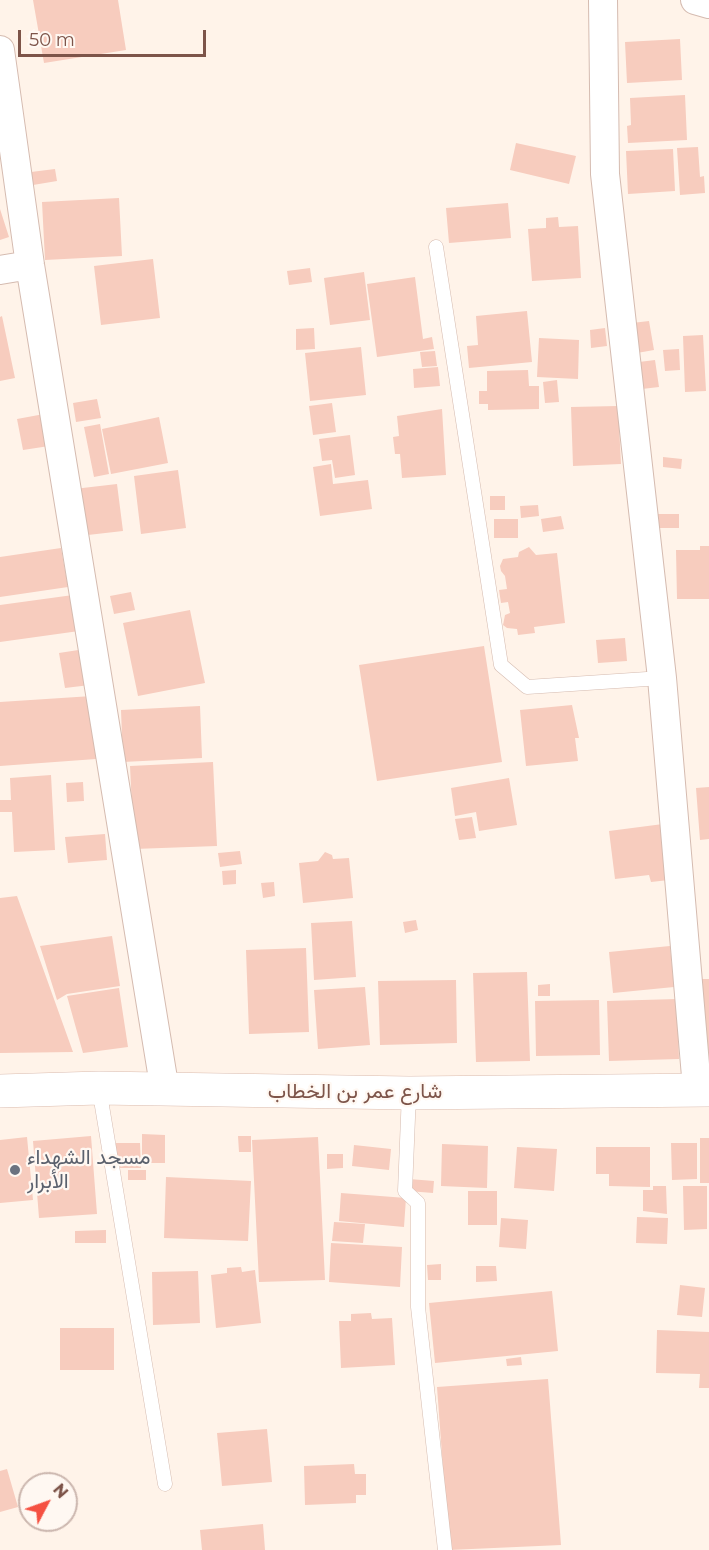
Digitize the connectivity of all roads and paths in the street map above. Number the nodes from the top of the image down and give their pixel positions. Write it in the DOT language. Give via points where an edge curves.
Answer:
graph roads {
  1 [pos="603,0"];
  2 [pos="695,0"];
  3 [pos="709,4"];
  4 [pos="0,50"];
  5 [pos="436,247"];
  6 [pos="30,265"];
  7 [pos="0,270"];
  8 [pos="662,678"];
  9 [pos="99,1088"];
  10 [pos="703,1089"];
  11 [pos="0,1091"];
  12 [pos="165,1091"];
  13 [pos="409,1093"];
  14 [pos="165,1484"];
  15 [pos="445,1550"];
  1 -- 8 [label="street" via="605,174"];
  2 -- 3 [label="street"];
  4 -- 6 [label="street"];
  5 -- 8 [label="lane" via="501,664 527,687"];
  6 -- 7 [label="street"];
  6 -- 12 [label="street"];
  8 -- 10 [label="street"];
  9 -- 11 [label="main road, شارع عمر بن الخطاب"];
  9 -- 12 [label="main road, شارع عمر بن الخطاب"];
  9 -- 14 [label="lane"];
  10 -- 13 [label="main road, شارع عمر بن الخطاب"];
  12 -- 13 [label="main road, شارع عمر بن الخطاب"];
  13 -- 15 [label="lane" via="405,1191 418,1203 418,1307"];
}
